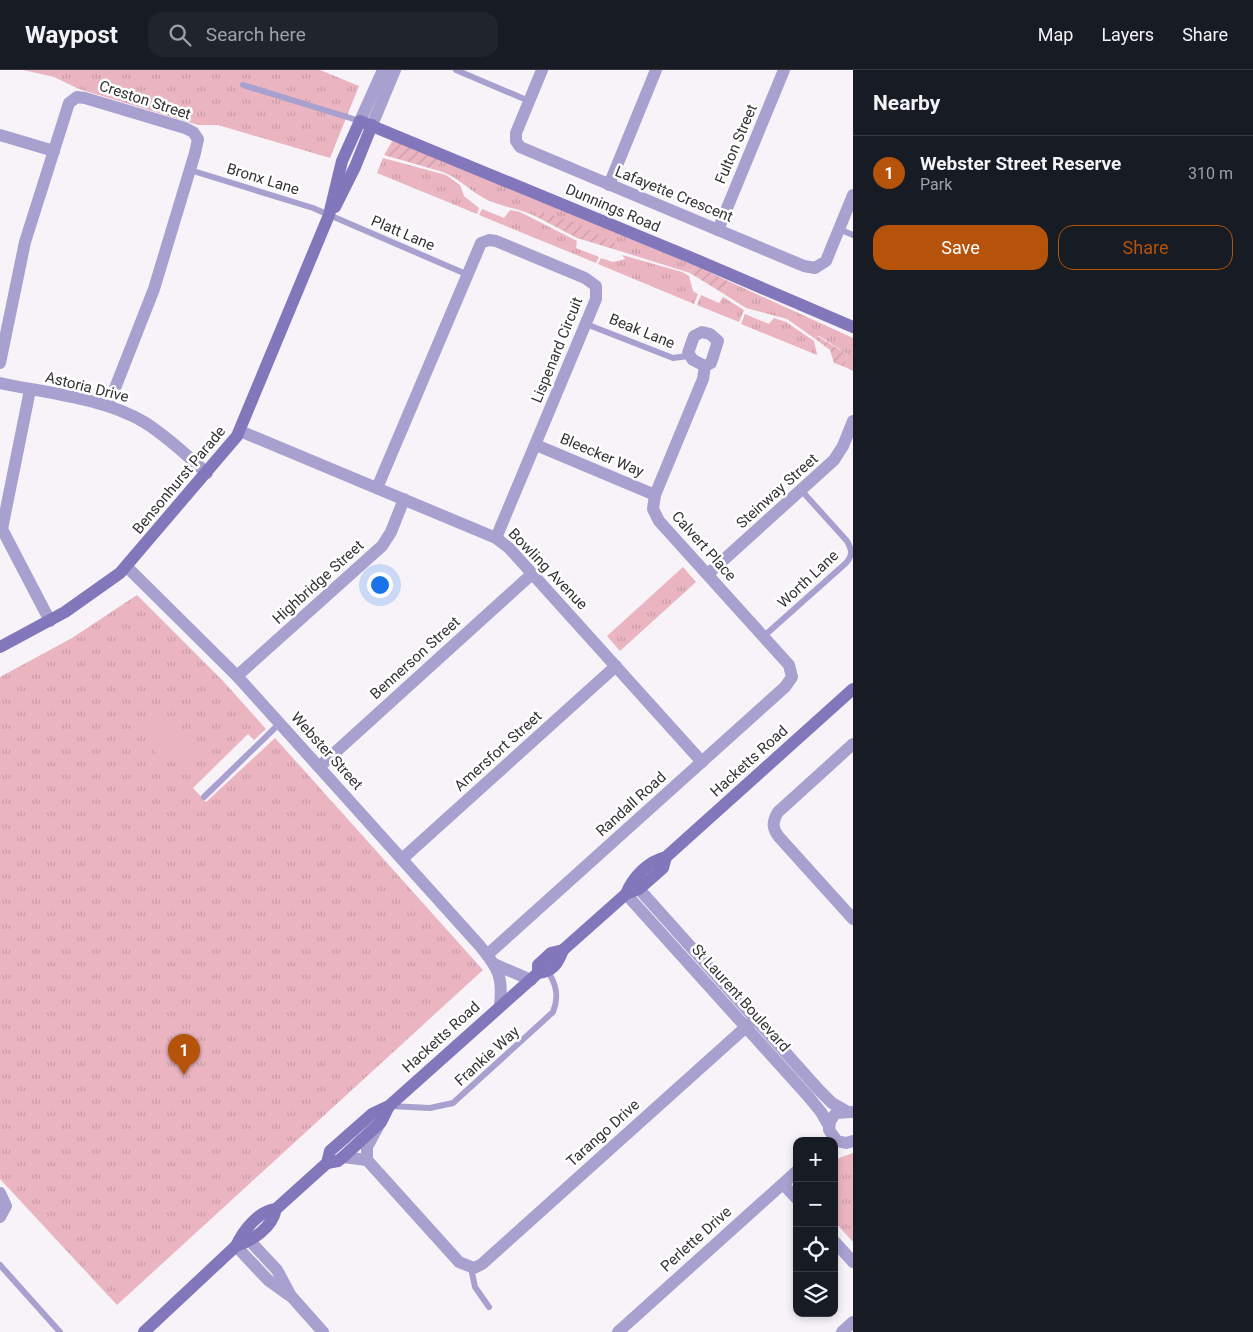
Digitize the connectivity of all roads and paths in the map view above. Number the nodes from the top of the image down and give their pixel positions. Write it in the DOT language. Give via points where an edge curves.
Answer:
graph roads {
  1 [pos="382,70"];
  2 [pos="394,70"];
  3 [pos="456,70"];
  4 [pos="542,70"];
  5 [pos="656,70"];
  6 [pos="784,70"];
  7 [pos="243,85"];
  8 [pos="529,101"];
  9 [pos="366,123"];
  10 [pos="0,136"];
  11 [pos="54,151"];
  12 [pos="190,170"];
  13 [pos="609,185"];
  14 [pos="853,195"];
  15 [pos="329,215"];
  16 [pos="839,229"];
  17 [pos="718,230"];
  18 [pos="853,234"];
  19 [pos="466,274"];
  20 [pos="586,324"];
  21 [pos="853,327"];
  22 [pos="688,356"];
  23 [pos="0,363"];
  24 [pos="705,366"];
  25 [pos="0,383"];
  26 [pos="30,390"];
  27 [pos="108,406"];
  28 [pos="853,421"];
  29 [pos="240,431"];
  30 [pos="536,445"];
  31 [pos="207,473"];
  32 [pos="377,488"];
  33 [pos="801,490"];
  34 [pos="655,495"];
  35 [pos="404,499"];
  36 [pos="496,538"];
  37 [pos="127,567"];
  38 [pos="532,574"];
  39 [pos="708,574"];
  40 [pos="50,621"];
  41 [pos="764,636"];
  42 [pos="0,647"];
  43 [pos="616,666"];
  44 [pos="792,675"];
  45 [pos="237,676"];
  46 [pos="853,689"];
  47 [pos="280,723"];
  48 [pos="853,744"];
  49 [pos="702,762"];
  50 [pos="319,766"];
  51 [pos="204,797"];
  52 [pos="402,859"];
  53 [pos="635,885"];
  54 [pos="626,894"];
  55 [pos="853,919"];
  56 [pos="491,960"];
  57 [pos="539,975"];
  58 [pos="500,1006"];
  59 [pos="756,1018"];
  60 [pos="746,1027"];
  61 [pos="389,1106"];
  62 [pos="851,1112"];
  63 [pos="381,1122"];
  64 [pos="828,1134"];
  65 [pos="843,1143"];
  66 [pos="343,1157"];
  67 [pos="367,1160"];
  68 [pos="327,1162"];
  69 [pos="793,1175"];
  70 [pos="782,1184"];
  71 [pos="0,1193"];
  72 [pos="793,1195"];
  73 [pos="0,1218"];
  74 [pos="246,1237"];
  75 [pos="838,1245"];
  76 [pos="236,1246"];
  77 [pos="853,1262"];
  78 [pos="0,1265"];
  79 [pos="471,1268"];
  80 [pos="291,1296"];
  81 [pos="489,1307"];
  82 [pos="853,1322"];
  83 [pos="60,1332"];
  84 [pos="144,1332"];
  85 [pos="323,1332"];
  86 [pos="618,1332"];
  87 [pos="842,1332"];
  1 -- 9 [label="street, Bensonhurst Parade"];
  2 -- 9 [label="street, Bensonhurst Parade"];
  3 -- 8 [label="lane"];
  4 -- 8 [label="street, Lafayette Crescent"];
  5 -- 13 [label="street"];
  6 -- 17 [label="street, Fulton Street"];
  7 -- 9 [label="lane"];
  8 -- 13 [label="street, Lafayette Crescent" via="516,133 518,145"];
  9 -- 15 [label="street, Bensonhurst Parade" via="342,161"];
  9 -- 21 [label="street, Dunnings Road"];
  10 -- 11 [label="street"];
  11 -- 12 [label="street, Creston Street" via="69,102 80,97 194,132 198,142"];
  11 -- 23 [label="street, Creston Street" via="25,242"];
  12 -- 15 [label="lane, Bronx Lane"];
  12 -- 27 [label="street, Creston Street" via="154,289"];
  13 -- 17 [label="street, Lafayette Crescent"];
  14 -- 16 [label="street, Lafayette Crescent"];
  15 -- 19 [label="lane, Platt Lane"];
  15 -- 29 [label="street, Bensonhurst Parade"];
  16 -- 17 [label="street, Lafayette Crescent" via="826,261 815,268"];
  16 -- 18 [label="lane"];
  19 -- 20 [label="street, Lispenard Circuit" via="478,247 489,240 567,270 594,283 597,289"];
  19 -- 32 [label="street, Lispenard Circuit"];
  20 -- 22 [label="lane, Beak Lane" via="673,358"];
  20 -- 30 [label="street, Lispenard Circuit"];
  22 -- 24 [label="street"];
  22 -- 24 [label="street" via="698,333 716,338 718,345 711,363"];
  24 -- 34 [label="street" via="703,379"];
  25 -- 26 [label="street, Astoria Drive"];
  26 -- 27 [label="street, Astoria Drive"];
  26 -- 40 [label="street" via="2,529"];
  27 -- 31 [label="street, Astoria Drive" via="154,429"];
  28 -- 33 [label="street, Steinway Street" via="834,460"];
  29 -- 31 [label="street, Bensonhurst Parade"];
  29 -- 32 [label="street, Bowling Avenue"];
  30 -- 34 [label="street, Bleecker Way"];
  30 -- 36 [label="street, Lispenard Circuit"];
  31 -- 37 [label="street, Bensonhurst Parade"];
  32 -- 35 [label="street, Bowling Avenue"];
  33 -- 39 [label="street, Steinway Street"];
  33 -- 41 [label="lane, Worth Lane" via="847,541 851,556"];
  34 -- 39 [label="street, Calvert Place" via="656,516"];
  35 -- 36 [label="street, Bowling Avenue"];
  35 -- 45 [label="street, Highbridge Street" via="382,546"];
  36 -- 38 [label="street, Bowling Avenue"];
  37 -- 40 [label="street, Bensonhurst Parade"];
  37 -- 45 [label="street, Webster Street"];
  38 -- 43 [label="street, Bowling Avenue"];
  38 -- 50 [label="street, Bennerson Street"];
  39 -- 41 [label="street, Calvert Place"];
  40 -- 42 [label="street, Bensonhurst Parade"];
  41 -- 44 [label="street, Calvert Place" via="789,665"];
  43 -- 49 [label="street, Bowling Avenue"];
  43 -- 52 [label="street, Amersfort Street"];
  44 -- 49 [label="street, Randall Road" via="784,687"];
  45 -- 47 [label="street, Webster Street"];
  46 -- 53 [label="street, Hacketts Road" via="666,857 655,859"];
  47 -- 50 [label="street, Webster Street"];
  47 -- 51 [label="lane"];
  48 -- 55 [label="street" via="778,812 773,822 779,837"];
  49 -- 56 [label="street, Randall Road"];
  50 -- 52 [label="street, Webster Street"];
  52 -- 56 [label="street, Webster Street"];
  53 -- 54 [label="street, Hacketts Road"];
  53 -- 59 [label="street, St Laurent Boulevard"];
  54 -- 57 [label="street, Hacketts Road" via="563,950 551,954 538,965"];
  54 -- 60 [label="street, St Laurent Boulevard"];
  56 -- 57 [label="street, Webster Street"];
  56 -- 58 [label="street, Webster Street" via="501,977"];
  57 -- 58 [label="street, Hacketts Road"];
  57 -- 61 [label="lane, Frankie Way" via="554,982 557,992 553,1012 461,1096 449,1104 430,1108"];
  58 -- 61 [label="street, Hacketts Road"];
  59 -- 60 [label="street, Tarango Drive"];
  59 -- 62 [label="street, St Laurent Boulevard" via="825,1097"];
  60 -- 64 [label="street, St Laurent Boulevard" via="817,1106"];
  60 -- 79 [label="street, Tarango Drive" via="482,1264"];
  61 -- 63 [label="street, Hacketts Road"];
  61 -- 68 [label="street, Hacketts Road" via="372,1114 330,1151"];
  62 -- 64 [label="street" via="832,1117"];
  63 -- 66 [label="street, Hacketts Road"];
  63 -- 67 [label="street" via="367,1147"];
  64 -- 65 [label="street"];
  66 -- 67 [label="street"];
  66 -- 68 [label="street, Hacketts Road"];
  67 -- 79 [label="street" via="459,1262"];
  68 -- 74 [label="street, Hacketts Road" via="276,1209 267,1210"];
  69 -- 70 [label="street, Perlette Drive"];
  70 -- 72 [label="street"];
  70 -- 86 [label="street, Perlette Drive"];
  71 -- 73 [label="street" via="6,1206"];
  74 -- 76 [label="street, Hacketts Road"];
  74 -- 80 [label="street" via="277,1270"];
  75 -- 77 [label="street"];
  76 -- 80 [label="street" via="268,1280"];
  76 -- 84 [label="street, Hacketts Road"];
  78 -- 83 [label="lane"];
  79 -- 81 [label="lane" via="475,1287"];
  80 -- 85 [label="street"];
  82 -- 87 [label="street"];
}
